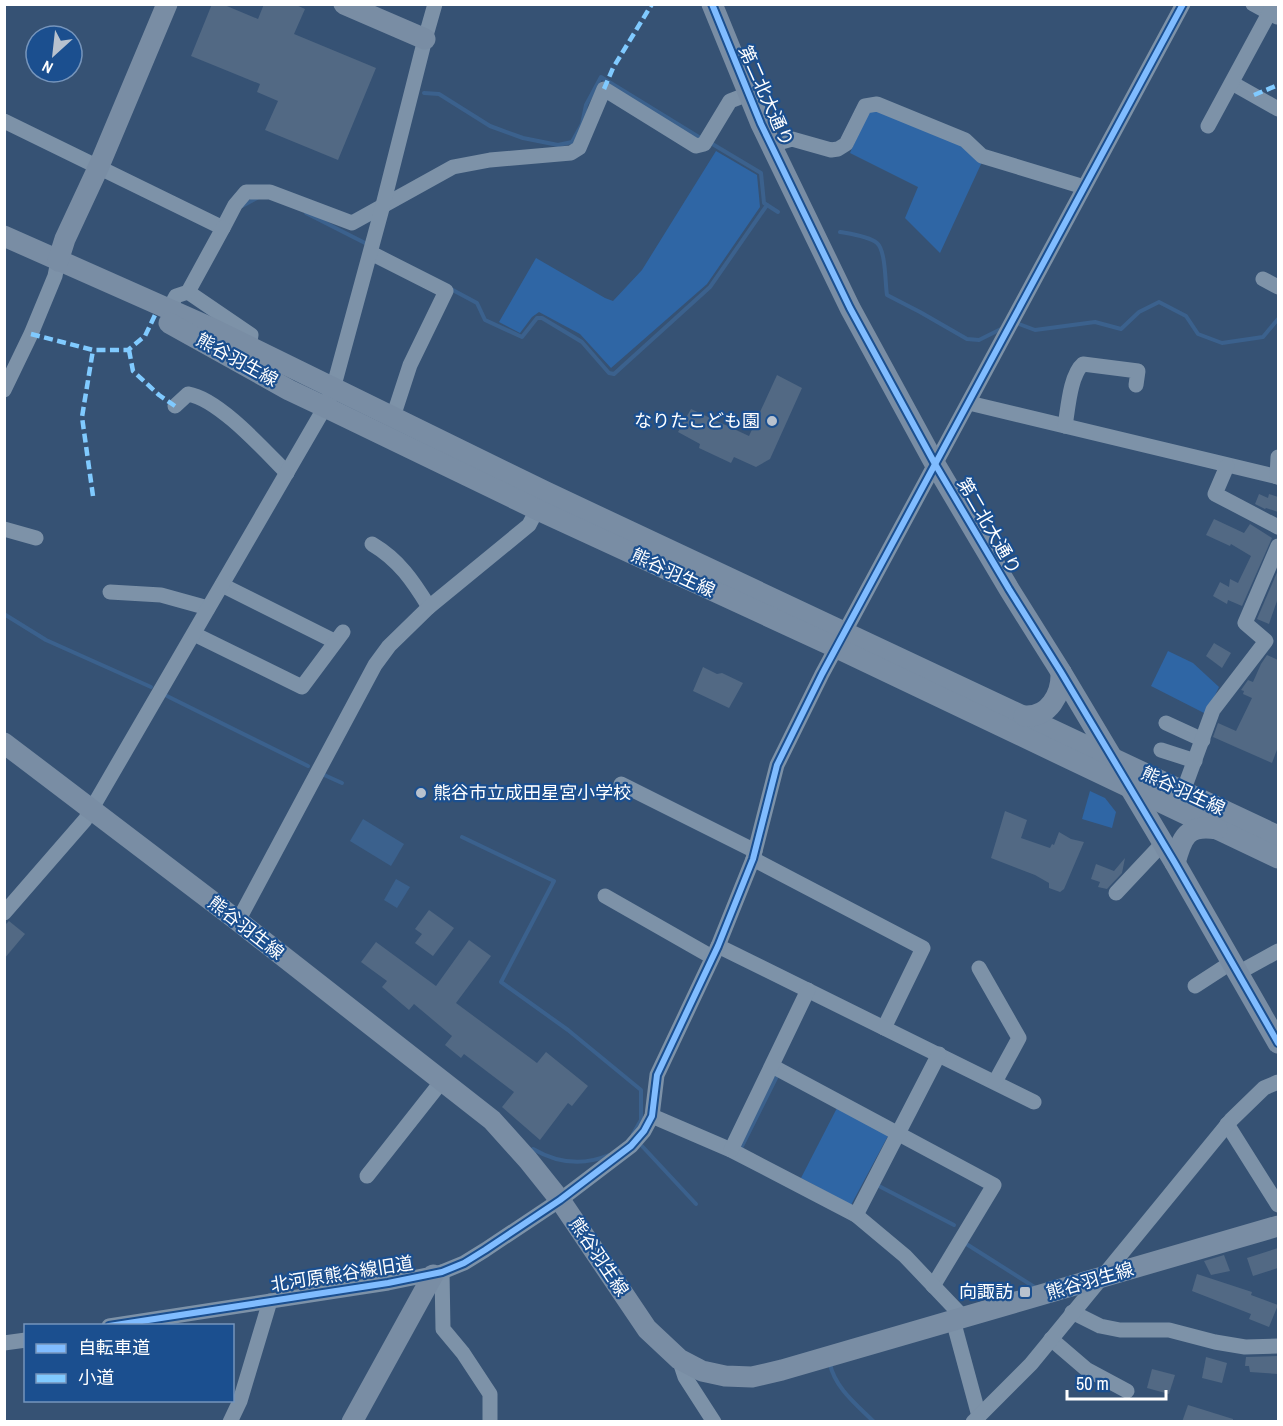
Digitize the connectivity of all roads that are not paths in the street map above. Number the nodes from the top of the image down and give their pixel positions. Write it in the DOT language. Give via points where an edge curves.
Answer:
graph roads {
  1 [pos="167,4"];
  2 [pos="344,4"];
  3 [pos="435,4"];
  4 [pos="712,4"];
  5 [pos="1183,4"];
  6 [pos="1253,4"];
  7 [pos="1274,12"];
  8 [pos="424,39"];
  9 [pos="1232,83"];
  10 [pos="748,94"];
  11 [pos="1278,109"];
  12 [pos="4,121"];
  13 [pos="1208,126"];
  14 [pos="771,145"];
  15 [pos="99,166"];
  16 [pos="1084,187"];
  17 [pos="383,205"];
  18 [pos="223,228"];
  19 [pos="4,236"];
  20 [pos="371,253"];
  21 [pos="58,261"];
  22 [pos="78,270"];
  23 [pos="1263,279"];
  24 [pos="1278,287"];
  25 [pos="188,292"];
  26 [pos="169,309"];
  27 [pos="249,347"];
  28 [pos="1136,385"];
  29 [pos="4,390"];
  30 [pos="329,398"];
  31 [pos="969,403"];
  32 [pos="175,406"];
  33 [pos="393,417"];
  34 [pos="1065,426"];
  35 [pos="1278,457"];
  36 [pos="935,464"];
  37 [pos="1227,466"];
  38 [pos="287,473"];
  39 [pos="1278,477"];
  40 [pos="542,501"];
  41 [pos="1278,527"];
  42 [pos="4,530"];
  43 [pos="36,538"];
  44 [pos="372,544"];
  45 [pos="1278,546"];
  46 [pos="222,585"];
  47 [pos="110,592"];
  48 [pos="429,607"];
  49 [pos="208,609"];
  50 [pos="194,634"];
  51 [pos="841,640"];
  52 [pos="1272,644"];
  53 [pos="1061,672"];
  54 [pos="1024,716"];
  55 [pos="1166,723"];
  56 [pos="1203,740"];
  57 [pos="4,743"];
  58 [pos="1161,750"];
  59 [pos="1112,758"];
  60 [pos="1195,761"];
  61 [pos="621,784"];
  62 [pos="1128,785"];
  63 [pos="1180,800"];
  64 [pos="91,810"];
  65 [pos="1221,829"];
  66 [pos="1278,836"];
  67 [pos="1163,843"];
  68 [pos="754,855"];
  69 [pos="1278,858"];
  70 [pos="1176,863"];
  71 [pos="1116,893"];
  72 [pos="605,896"];
  73 [pos="4,913"];
  74 [pos="238,921"];
  75 [pos="1278,951"];
  76 [pos="715,952"];
  77 [pos="979,968"];
  78 [pos="1235,968"];
  79 [pos="1195,986"];
  80 [pos="808,990"];
  81 [pos="884,1028"];
  82 [pos="1278,1043"];
  83 [pos="939,1054"];
  84 [pos="772,1066"];
  85 [pos="442,1081"];
  86 [pos="995,1082"];
  87 [pos="1278,1082"];
  88 [pos="1034,1102"];
  89 [pos="652,1116"];
  90 [pos="1227,1125"];
  91 [pos="898,1133"];
  92 [pos="730,1150"];
  93 [pos="367,1176"];
  94 [pos="560,1200"];
  95 [pos="1278,1205"];
  96 [pos="855,1215"];
  97 [pos="1278,1226"];
  98 [pos="438,1273"];
  99 [pos="1099,1279"];
  100 [pos="933,1286"];
  101 [pos="270,1301"];
  102 [pos="1072,1312"];
  103 [pos="958,1318"];
  104 [pos="122,1324"];
  105 [pos="1051,1339"];
  106 [pos="24,1340"];
  107 [pos="4,1343"];
  108 [pos="1278,1346"];
  109 [pos="679,1359"];
  110 [pos="1127,1391"];
  111 [pos="976,1419"];
  112 [pos="230,1422"];
  113 [pos="352,1422"];
  114 [pos="490,1422"];
  115 [pos="714,1422"];
  1 -- 15 [label="main road"];
  2 -- 8 [label="main road"];
  3 -- 8 [label="street"];
  4 -- 10 [label="main road, 第二北大通り"];
  5 -- 16 [label="street"];
  6 -- 7 [label="street"];
  7 -- 9 [label="street"];
  8 -- 17 [label="street"];
  9 -- 11 [label="street"];
  9 -- 13 [label="street"];
  10 -- 14 [label="main road, 第二北大通り"];
  10 -- 17 [label="street" via="730,100 707,141 696,146 604,90 579,148 572,153 490,159 453,167"];
  12 -- 15 [label="street"];
  14 -- 16 [label="street" via="792,139 838,149 846,144 865,106 877,104 965,140 982,156"];
  14 -- 36 [label="main road, 第二北大通り" via="850,308"];
  15 -- 18 [label="street"];
  15 -- 21 [label="main road"];
  16 -- 31 [label="street"];
  17 -- 18 [label="street" via="352,223 270,192 246,192"];
  17 -- 20 [label="street"];
  18 -- 25 [label="street"];
  19 -- 21 [label="main road, 熊谷羽生線"];
  20 -- 30 [label="street"];
  20 -- 33 [label="street" via="446,291 410,365"];
  21 -- 22 [label="main road, 熊谷羽生線"];
  21 -- 29 [label="street" via="31,334"];
  22 -- 26 [label="main road, 熊谷羽生線"];
  22 -- 30 [label="main road, 熊谷羽生線" via="279,384"];
  23 -- 24 [label="street"];
  25 -- 26 [label="street" via="176,296"];
  25 -- 27 [label="street" via="251,334"];
  26 -- 27 [label="main road, 熊谷羽生線"];
  27 -- 30 [label="main road, 熊谷羽生線"];
  28 -- 34 [label="street" via="1138,371 1083,364 1074,378"];
  30 -- 33 [label="main road, 熊谷羽生線"];
  30 -- 38 [label="street"];
  30 -- 40 [label="main road, 熊谷羽生線"];
  31 -- 34 [label="street"];
  31 -- 36 [label="street"];
  32 -- 38 [label="street" via="188,394 205,399"];
  33 -- 40 [label="main road, 熊谷羽生線"];
  34 -- 37 [label="street"];
  35 -- 39 [label="street"];
  36 -- 51 [label="street"];
  36 -- 53 [label="main road, 第二北大通り"];
  37 -- 39 [label="street"];
  37 -- 41 [label="street" via="1215,494"];
  38 -- 46 [label="street"];
  40 -- 48 [label="street" via="529,525"];
  40 -- 51 [label="main road, 熊谷羽生線"];
  42 -- 43 [label="street"];
  44 -- 48 [label="street" via="410,576"];
  45 -- 52 [label="street" via="1245,623"];
  46 -- 49 [label="street"];
  46 -- 50 [label="street" via="338,637 302,687"];
  47 -- 49 [label="street" via="160,595"];
  48 -- 74 [label="street" via="375,665"];
  49 -- 50 [label="street"];
  50 -- 64 [label="street"];
  51 -- 54 [label="main road, 熊谷羽生線"];
  51 -- 62 [label="main road, 熊谷羽生線"];
  51 -- 68 [label="street" via="777,765"];
  52 -- 56 [label="street" via="1213,710"];
  53 -- 54 [label="main road" via="1059,694 1046,710 1038,716"];
  53 -- 59 [label="main road, 第二北大通り"];
  54 -- 59 [label="main road, 熊谷羽生線"];
  55 -- 56 [label="street"];
  56 -- 60 [label="street"];
  57 -- 64 [label="main road, 熊谷羽生線"];
  58 -- 60 [label="street"];
  59 -- 62 [label="main road, 第二北大通り"];
  59 -- 63 [label="main road, 熊谷羽生線"];
  60 -- 63 [label="street"];
  61 -- 68 [label="street"];
  62 -- 63 [label="main road, 熊谷羽生線"];
  62 -- 67 [label="main road, 第二北大通り"];
  63 -- 65 [label="main road, 熊谷羽生線"];
  63 -- 66 [label="main road, 熊谷羽生線"];
  64 -- 73 [label="street"];
  64 -- 74 [label="main road, 熊谷羽生線"];
  65 -- 69 [label="main road, 熊谷羽生線"];
  65 -- 70 [label="main road" via="1203,827 1191,832 1182,841"];
  67 -- 70 [label="main road, 第二北大通り"];
  67 -- 71 [label="street"];
  68 -- 76 [label="street"];
  68 -- 81 [label="street" via="923,948"];
  70 -- 78 [label="main road, 第二北大通り"];
  72 -- 76 [label="street"];
  74 -- 85 [label="main road, 熊谷羽生線"];
  75 -- 78 [label="street"];
  76 -- 80 [label="street"];
  76 -- 89 [label="street" via="657,1075"];
  77 -- 86 [label="street" via="1019,1038"];
  78 -- 79 [label="street"];
  78 -- 82 [label="main road, 第二北大通り"];
  80 -- 81 [label="street"];
  80 -- 84 [label="street"];
  81 -- 83 [label="street"];
  83 -- 86 [label="street"];
  83 -- 91 [label="street"];
  84 -- 91 [label="street"];
  84 -- 92 [label="street"];
  85 -- 93 [label="street"];
  85 -- 94 [label="main road, 熊谷羽生線" via="492,1120"];
  86 -- 88 [label="street"];
  87 -- 90 [label="street" via="1264,1088"];
  89 -- 92 [label="street"];
  89 -- 94 [label="street, 北河原熊谷線旧道" via="631,1146"];
  90 -- 95 [label="street"];
  90 -- 99 [label="street"];
  91 -- 96 [label="street"];
  91 -- 100 [label="street" via="994,1185"];
  92 -- 96 [label="street"];
  94 -- 98 [label="street, 北河原熊谷線旧道" via="485,1251"];
  94 -- 109 [label="main road, 熊谷羽生線" via="647,1329"];
  96 -- 100 [label="street" via="905,1256"];
  97 -- 99 [label="main road, 熊谷羽生線"];
  98 -- 101 [label="street, 北河原熊谷線旧道"];
  98 -- 113 [label="main road"];
  98 -- 114 [label="street" via="443,1329 490,1394"];
  99 -- 102 [label="street"];
  99 -- 103 [label="main road, 熊谷羽生線"];
  100 -- 103 [label="street"];
  101 -- 104 [label="street, 北河原熊谷線旧道"];
  101 -- 112 [label="street"];
  102 -- 105 [label="street"];
  102 -- 108 [label="street" via="1100,1326 1120,1330 1169,1330 1245,1347"];
  103 -- 109 [label="main road, 熊谷羽生線" via="752,1377 702,1371"];
  103 -- 111 [label="street"];
  105 -- 110 [label="street" via="1086,1368"];
  105 -- 111 [label="street"];
  106 -- 107 [label="street"];
  109 -- 115 [label="street" via="685,1377"];
}
